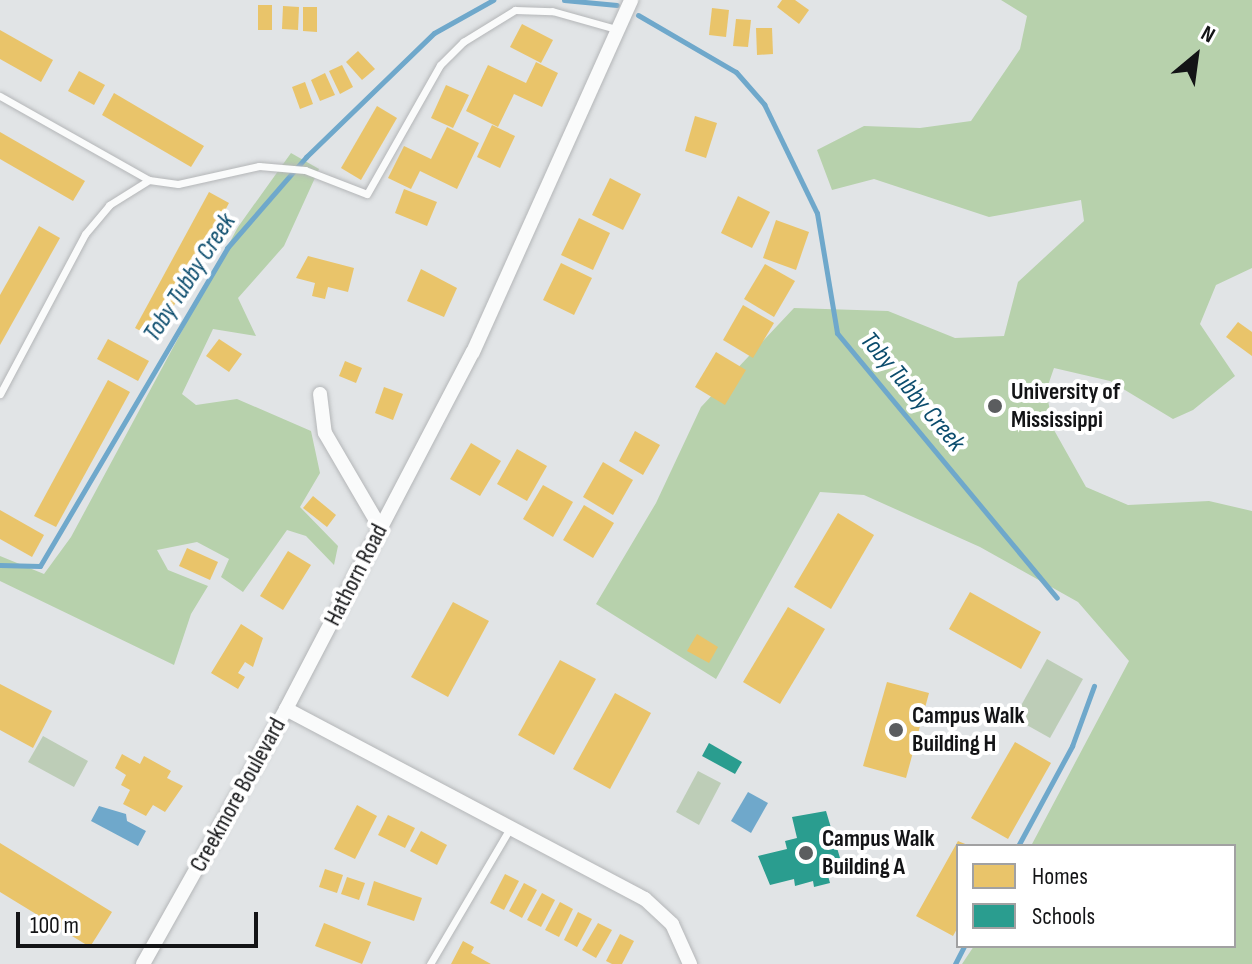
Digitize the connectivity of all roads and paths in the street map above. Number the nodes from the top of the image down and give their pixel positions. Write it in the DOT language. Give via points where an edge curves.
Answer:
graph roads {
  1 [pos="631,0"];
  2 [pos="616,29"];
  3 [pos="0,96"];
  4 [pos="149,180"];
  5 [pos="0,394"];
  6 [pos="320,394"];
  7 [pos="380,527"];
  8 [pos="286,709"];
  9 [pos="510,828"];
  10 [pos="143,964"];
  11 [pos="430,964"];
  12 [pos="690,964"];
  1 -- 2 [label="street, Hathorn Road"];
  2 -- 4 [label="lane" via="552,11 515,10 463,42 440,65 367,194 305,170 259,166 178,184"];
  2 -- 7 [label="street, Hathorn Road" via="473,352"];
  3 -- 4 [label="lane"];
  4 -- 5 [label="lane" via="109,205 85,234"];
  6 -- 7 [label="street" via="325,433"];
  7 -- 8 [label="street, Hathorn Road"];
  8 -- 9 [label="street"];
  8 -- 10 [label="street, Creekmore Boulevard"];
  9 -- 11 [label="lane"];
  9 -- 12 [label="street" via="645,899 672,924"];
}
